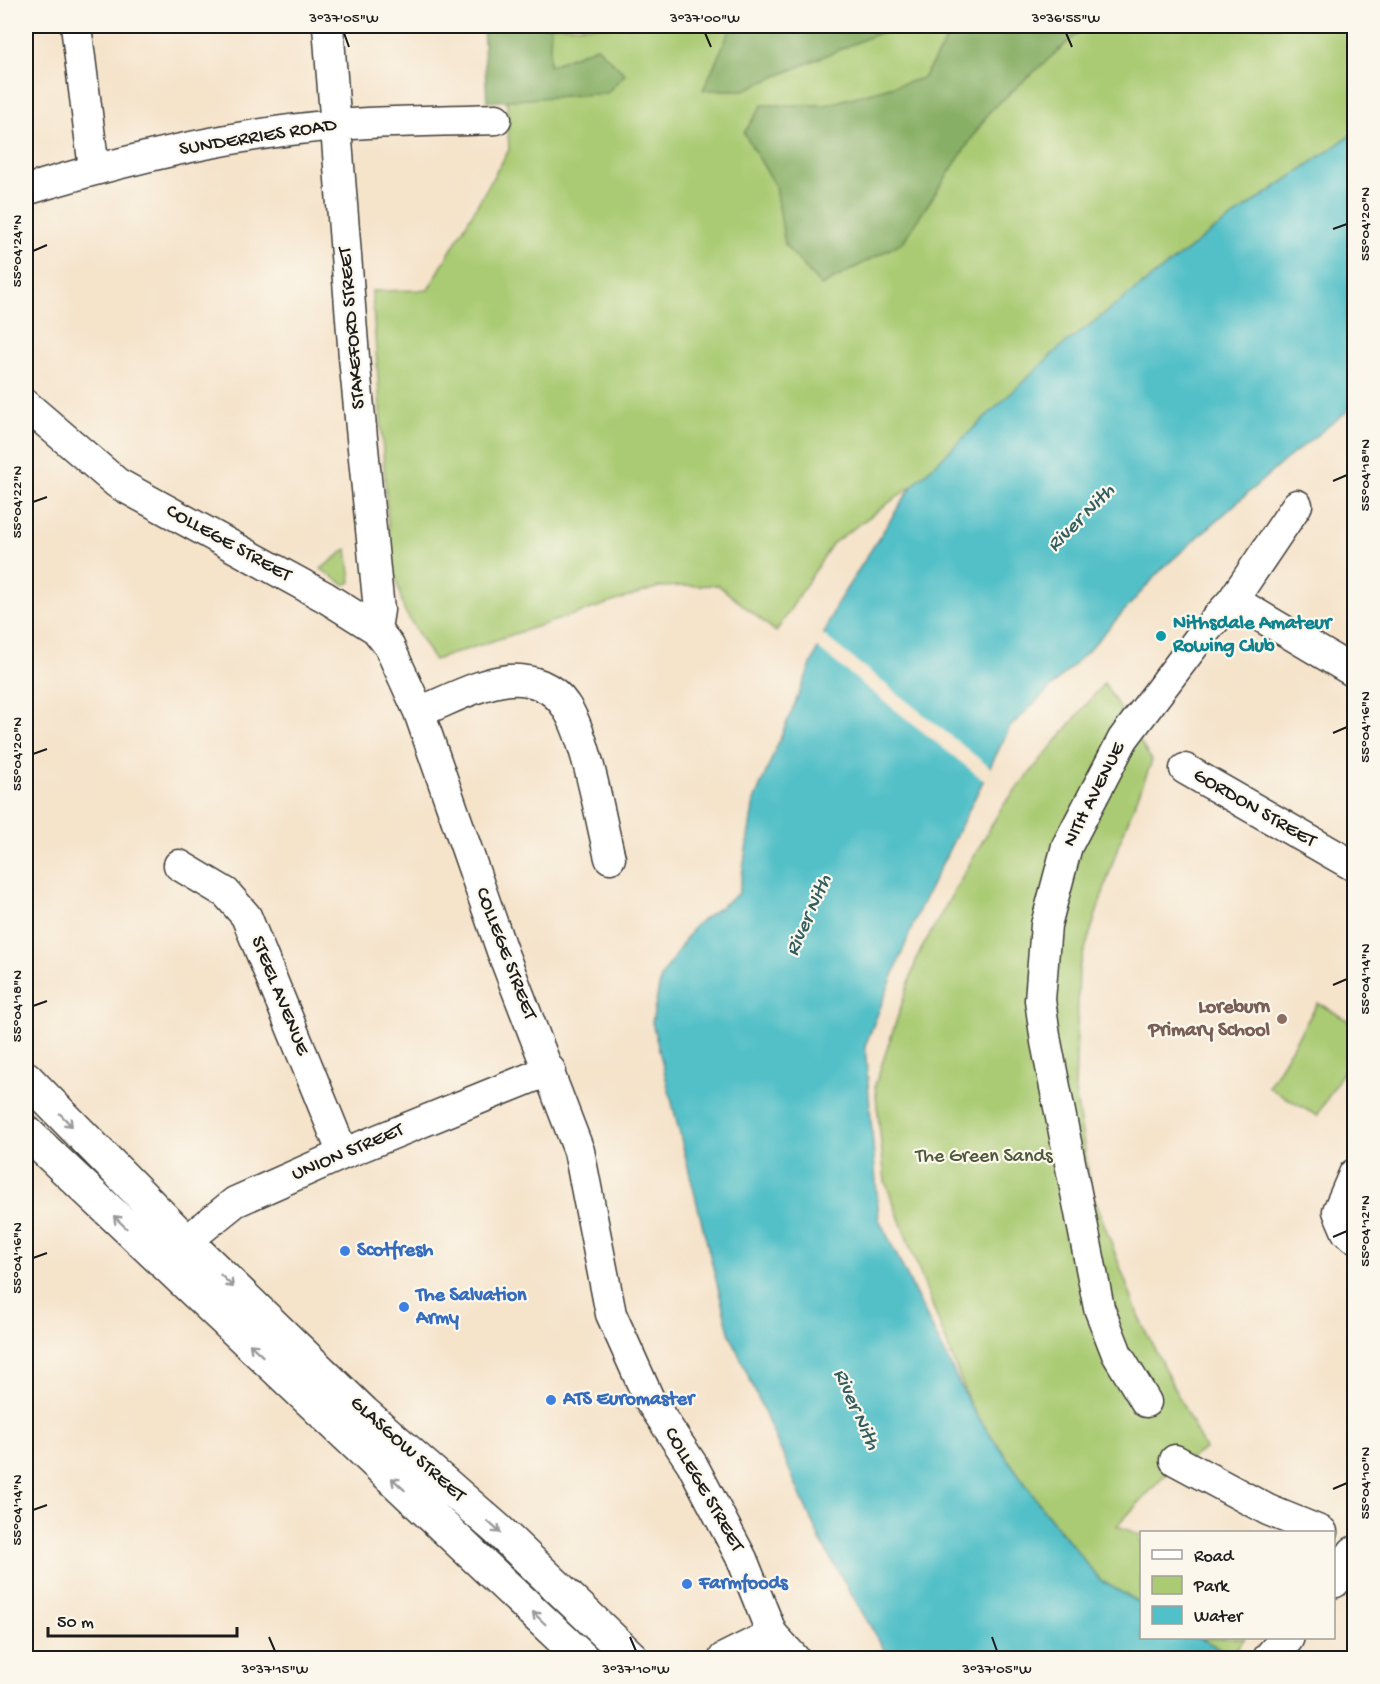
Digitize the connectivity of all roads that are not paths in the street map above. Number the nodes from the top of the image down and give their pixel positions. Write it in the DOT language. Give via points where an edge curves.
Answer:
graph roads {
  1 [pos="76,26"];
  2 [pos="328,26"];
  3 [pos="496,118"];
  4 [pos="336,125"];
  5 [pos="94,169"];
  6 [pos="26,190"];
  7 [pos="26,405"];
  8 [pos="1297,505"];
  9 [pos="1233,600"];
  10 [pos="376,629"];
  11 [pos="1354,672"];
  12 [pos="419,712"];
  13 [pos="1185,769"];
  14 [pos="610,858"];
  15 [pos="180,865"];
  16 [pos="1354,866"];
  17 [pos="550,1070"];
  18 [pos="26,1078"];
  19 [pos="26,1131"];
  20 [pos="343,1154"];
  21 [pos="1351,1182"];
  22 [pos="1354,1237"];
  23 [pos="173,1251"];
  24 [pos="1146,1402"];
  25 [pos="1175,1460"];
  26 [pos="1317,1531"];
  27 [pos="1335,1537"];
  28 [pos="1354,1546"];
  29 [pos="1354,1554"];
  30 [pos="1335,1580"];
  31 [pos="1335,1588"];
  32 [pos="1354,1597"];
  33 [pos="772,1634"];
  34 [pos="1286,1639"];
  35 [pos="582,1659"];
  36 [pos="632,1659"];
  37 [pos="724,1659"];
  38 [pos="795,1659"];
  39 [pos="1270,1659"];
  1 -- 5 [label="street"];
  2 -- 4 [label="street, STAKEFORD STREET"];
  3 -- 4 [label="street, SUNDERRIES ROAD"];
  4 -- 5 [label="street, SUNDERRIES ROAD" via="220,141"];
  4 -- 10 [label="street, STAKEFORD STREET" via="379,610"];
  5 -- 6 [label="street, SUNDERRIES ROAD"];
  7 -- 10 [label="street, COLLEGE STREET" via="117,483 326,597"];
  8 -- 9 [label="street, NITH AVENUE"];
  9 -- 11 [label="street"];
  9 -- 24 [label="street, NITH AVENUE" via="1122,739 1067,846 1046,925 1040,1000 1060,1121 1099,1308 1117,1354"];
  10 -- 12 [label="street, COLLEGE STREET" via="389,646"];
  12 -- 14 [label="street" via="509,680 533,681 551,691 565,704 578,729"];
  12 -- 17 [label="street, COLLEGE STREET" via="502,951"];
  13 -- 16 [label="street, GORDON STREET"];
  15 -- 20 [label="street, STEEL AVENUE" via="226,893 246,916"];
  17 -- 20 [label="street, UNION STREET"];
  17 -- 33 [label="street, COLLEGE STREET" via="579,1151 611,1314 649,1399 692,1464 742,1559"];
  18 -- 23 [label="main road, one-way"];
  23 -- 19 [label="main road, one-way"];
  20 -- 23 [label="street, UNION STREET" via="235,1203"];
  21 -- 22 [label="street" via="1338,1211 1347,1232"];
  35 -- 23 [label="main road, GLASGOW STREET, one-way"];
  23 -- 36 [label="main road, GLASGOW STREET, one-way" via="497,1529"];
  25 -- 26 [label="street" via="1268,1510"];
  27 -- 28 [label="street"];
  29 -- 30 [label="main road"];
  31 -- 32 [label="main road"];
  33 -- 37 [label="street"];
  33 -- 38 [label="street, COLLEGE STREET"];
  34 -- 39 [label="main road"];
}
